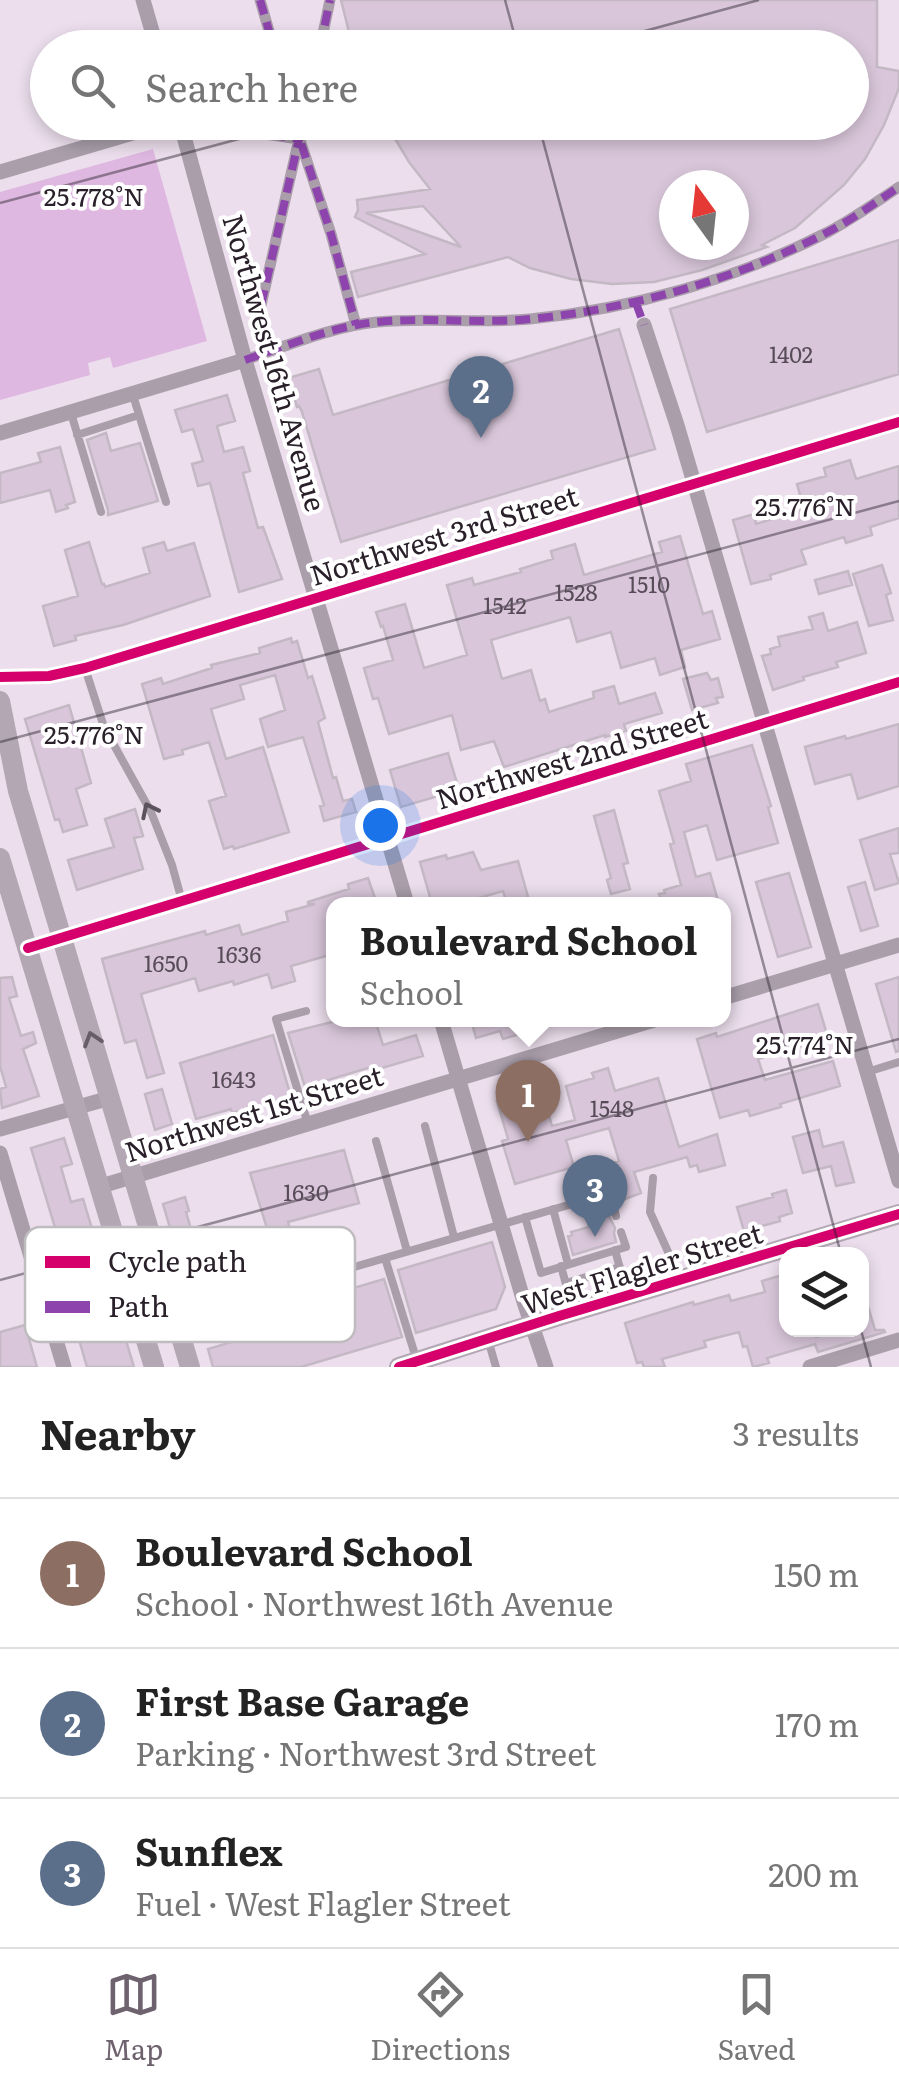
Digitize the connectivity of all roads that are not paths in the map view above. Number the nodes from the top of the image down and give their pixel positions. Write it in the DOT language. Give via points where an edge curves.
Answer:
graph roads {
  1 [pos="143,0"];
  2 [pos="260,0"];
  3 [pos="330,0"];
  4 [pos="152,30"];
  5 [pos="269,30"];
  6 [pos="324,30"];
  7 [pos="109,140"];
  8 [pos="185,140"];
  9 [pos="299,140"];
  10 [pos="299,140"];
  11 [pos="0,172"];
  12 [pos="899,187"];
  13 [pos="636,302"];
  14 [pos="258,314"];
  15 [pos="644,325"];
  16 [pos="356,326"];
  17 [pos="245,360"];
  18 [pos="132,392"];
  19 [pos="70,410"];
  20 [pos="139,416"];
  21 [pos="899,422"];
  22 [pos="0,433"];
  23 [pos="77,435"];
  24 [pos="693,484"];
  25 [pos="166,502"];
  26 [pos="101,512"];
  27 [pos="316,598"];
  28 [pos="85,668"];
  29 [pos="0,676"];
  30 [pos="899,682"];
  31 [pos="0,700"];
  32 [pos="764,724"];
  33 [pos="388,838"];
  34 [pos="0,858"];
  35 [pos="405,897"];
  36 [pos="182,901"];
  37 [pos="61,938"];
  38 [pos="899,946"];
  39 [pos="28,948"];
  40 [pos="834,964"];
  41 [pos="731,996"];
  42 [pos="306,1011"];
  43 [pos="443,1027"];
  44 [pos="631,1027"];
  45 [pos="899,1062"];
  46 [pos="867,1072"];
  47 [pos="458,1079"];
  48 [pos="110,1098"];
  49 [pos="75,1108"];
  50 [pos="308,1124"];
  51 [pos="425,1126"];
  52 [pos="0,1129"];
  53 [pos="376,1140"];
  54 [pos="0,1153"];
  55 [pos="134,1176"];
  56 [pos="653,1178"];
  57 [pos="899,1181"];
  58 [pos="98,1186"];
  59 [pos="553,1209"];
  60 [pos="899,1214"];
  61 [pos="526,1216"];
  62 [pos="616,1216"];
  63 [pos="501,1224"];
  64 [pos="111,1227"];
  65 [pos="149,1227"];
  66 [pos="621,1232"];
  67 [pos="25,1237"];
  68 [pos="454,1237"];
  69 [pos="615,1250"];
  70 [pos="406,1252"];
  71 [pos="385,1258"];
  72 [pos="565,1265"];
  73 [pos="355,1267"];
  74 [pos="620,1268"];
  75 [pos="541,1273"];
  76 [pos="518,1280"];
  77 [pos="681,1280"];
  78 [pos="566,1283"];
  79 [pos="628,1296"];
  80 [pos="574,1312"];
  81 [pos="532,1326"];
  82 [pos="488,1340"];
  83 [pos="899,1340"];
  84 [pos="57,1342"];
  85 [pos="146,1342"];
  86 [pos="183,1342"];
  87 [pos="443,1361"];
  88 [pos="408,1364"];
  89 [pos="64,1367"];
  90 [pos="154,1367"];
  91 [pos="190,1367"];
  92 [pos="496,1367"];
  93 [pos="546,1367"];
  94 [pos="810,1367"];
  1 -- 4 [label="street"];
  2 -- 5 [label="street"];
  3 -- 6 [label="street"];
  7 -- 11 [label="street"];
  8 -- 17 [label="street, Northwest 16th Avenue"];
  9 -- 14 [label="street"];
  10 -- 16 [label="street"];
  12 -- 13 [label="street" via="790,249"];
  13 -- 15 [label="street"];
  13 -- 16 [label="street" via="532,319"];
  15 -- 24 [label="street"];
  16 -- 17 [label="street"];
  17 -- 18 [label="street"];
  17 -- 27 [label="street, Northwest 16th Avenue"];
  18 -- 19 [label="street"];
  18 -- 20 [label="lane"];
  19 -- 22 [label="street"];
  19 -- 23 [label="lane"];
  20 -- 23 [label="lane"];
  20 -- 25 [label="lane"];
  21 -- 24 [label="street, Northwest 3rd Street"];
  23 -- 26 [label="lane"];
  24 -- 27 [label="street, Northwest 3rd Street"];
  24 -- 32 [label="street"];
  27 -- 28 [label="street, Northwest 3rd Street"];
  27 -- 33 [label="street, Northwest 16th Avenue"];
  28 -- 29 [label="street, Northwest 3rd Street"];
  36 -- 28 [label="lane, one-way" via="151,812 104,728"];
  30 -- 32 [label="street, Northwest 2nd Street"];
  31 -- 37 [label="main road"];
  32 -- 33 [label="street, Northwest 2nd Street"];
  32 -- 40 [label="street"];
  33 -- 35 [label="street, Northwest 16th Avenue"];
  33 -- 36 [label="street, Northwest 2nd Street"];
  34 -- 39 [label="main road"];
  36 -- 37 [label="street, Northwest 2nd Street"];
  37 -- 39 [label="street, Northwest 2nd Street"];
  48 -- 37 [label="main road, one-way"];
  38 -- 40 [label="street"];
  39 -- 49 [label="main road"];
  40 -- 41 [label="street"];
  40 -- 46 [label="street"];
  42 -- 50 [label="lane" via="276,1019"];
  43 -- 47 [label="street"];
  44 -- 47 [label="street, Northwest 1st Street"];
  45 -- 46 [label="lane"];
  46 -- 57 [label="street"];
  47 -- 50 [label="street, Northwest 1st Street"];
  47 -- 63 [label="street"];
  48 -- 49 [label="street, Northwest 1st Street"];
  48 -- 55 [label="main road"];
  49 -- 52 [label="street, Northwest 1st Street"];
  49 -- 58 [label="main road"];
  50 -- 55 [label="street, Northwest 1st Street"];
  51 -- 68 [label="lane"];
  53 -- 70 [label="lane"];
  54 -- 67 [label="street"];
  55 -- 58 [label="street, Northwest 1st Street"];
  55 -- 65 [label="main road"];
  56 -- 77 [label="lane" via="650,1212"];
  58 -- 64 [label="main road"];
  59 -- 61 [label="lane"];
  59 -- 62 [label="lane" via="610,1193"];
  59 -- 72 [label="lane"];
  60 -- 77 [label="main road, West Flagler Street"];
  61 -- 63 [label="lane"];
  61 -- 75 [label="lane"];
  63 -- 68 [label="lane"];
  63 -- 76 [label="street"];
  66 -- 69 [label="lane" via="626,1247"];
  68 -- 70 [label="lane"];
  69 -- 72 [label="lane"];
  69 -- 74 [label="lane"];
  70 -- 71 [label="lane"];
  71 -- 73 [label="lane"];
  71 -- 88 [label="lane"];
  72 -- 75 [label="lane"];
  72 -- 78 [label="lane"];
  74 -- 78 [label="lane"];
  74 -- 79 [label="lane"];
  75 -- 76 [label="lane"];
  76 -- 81 [label="street"];
  77 -- 79 [label="main road, West Flagler Street"];
  78 -- 80 [label="lane"];
  79 -- 80 [label="main road, West Flagler Street"];
  80 -- 81 [label="main road, West Flagler Street"];
  81 -- 82 [label="main road, West Flagler Street"];
  81 -- 93 [label="street"];
  82 -- 87 [label="main road, West Flagler Street"];
  82 -- 92 [label="lane"];
  83 -- 94 [label="street"];
  84 -- 89 [label="street"];
  85 -- 90 [label="main road"];
  86 -- 91 [label="main road"];
  87 -- 88 [label="main road, West Flagler Street"];
}
